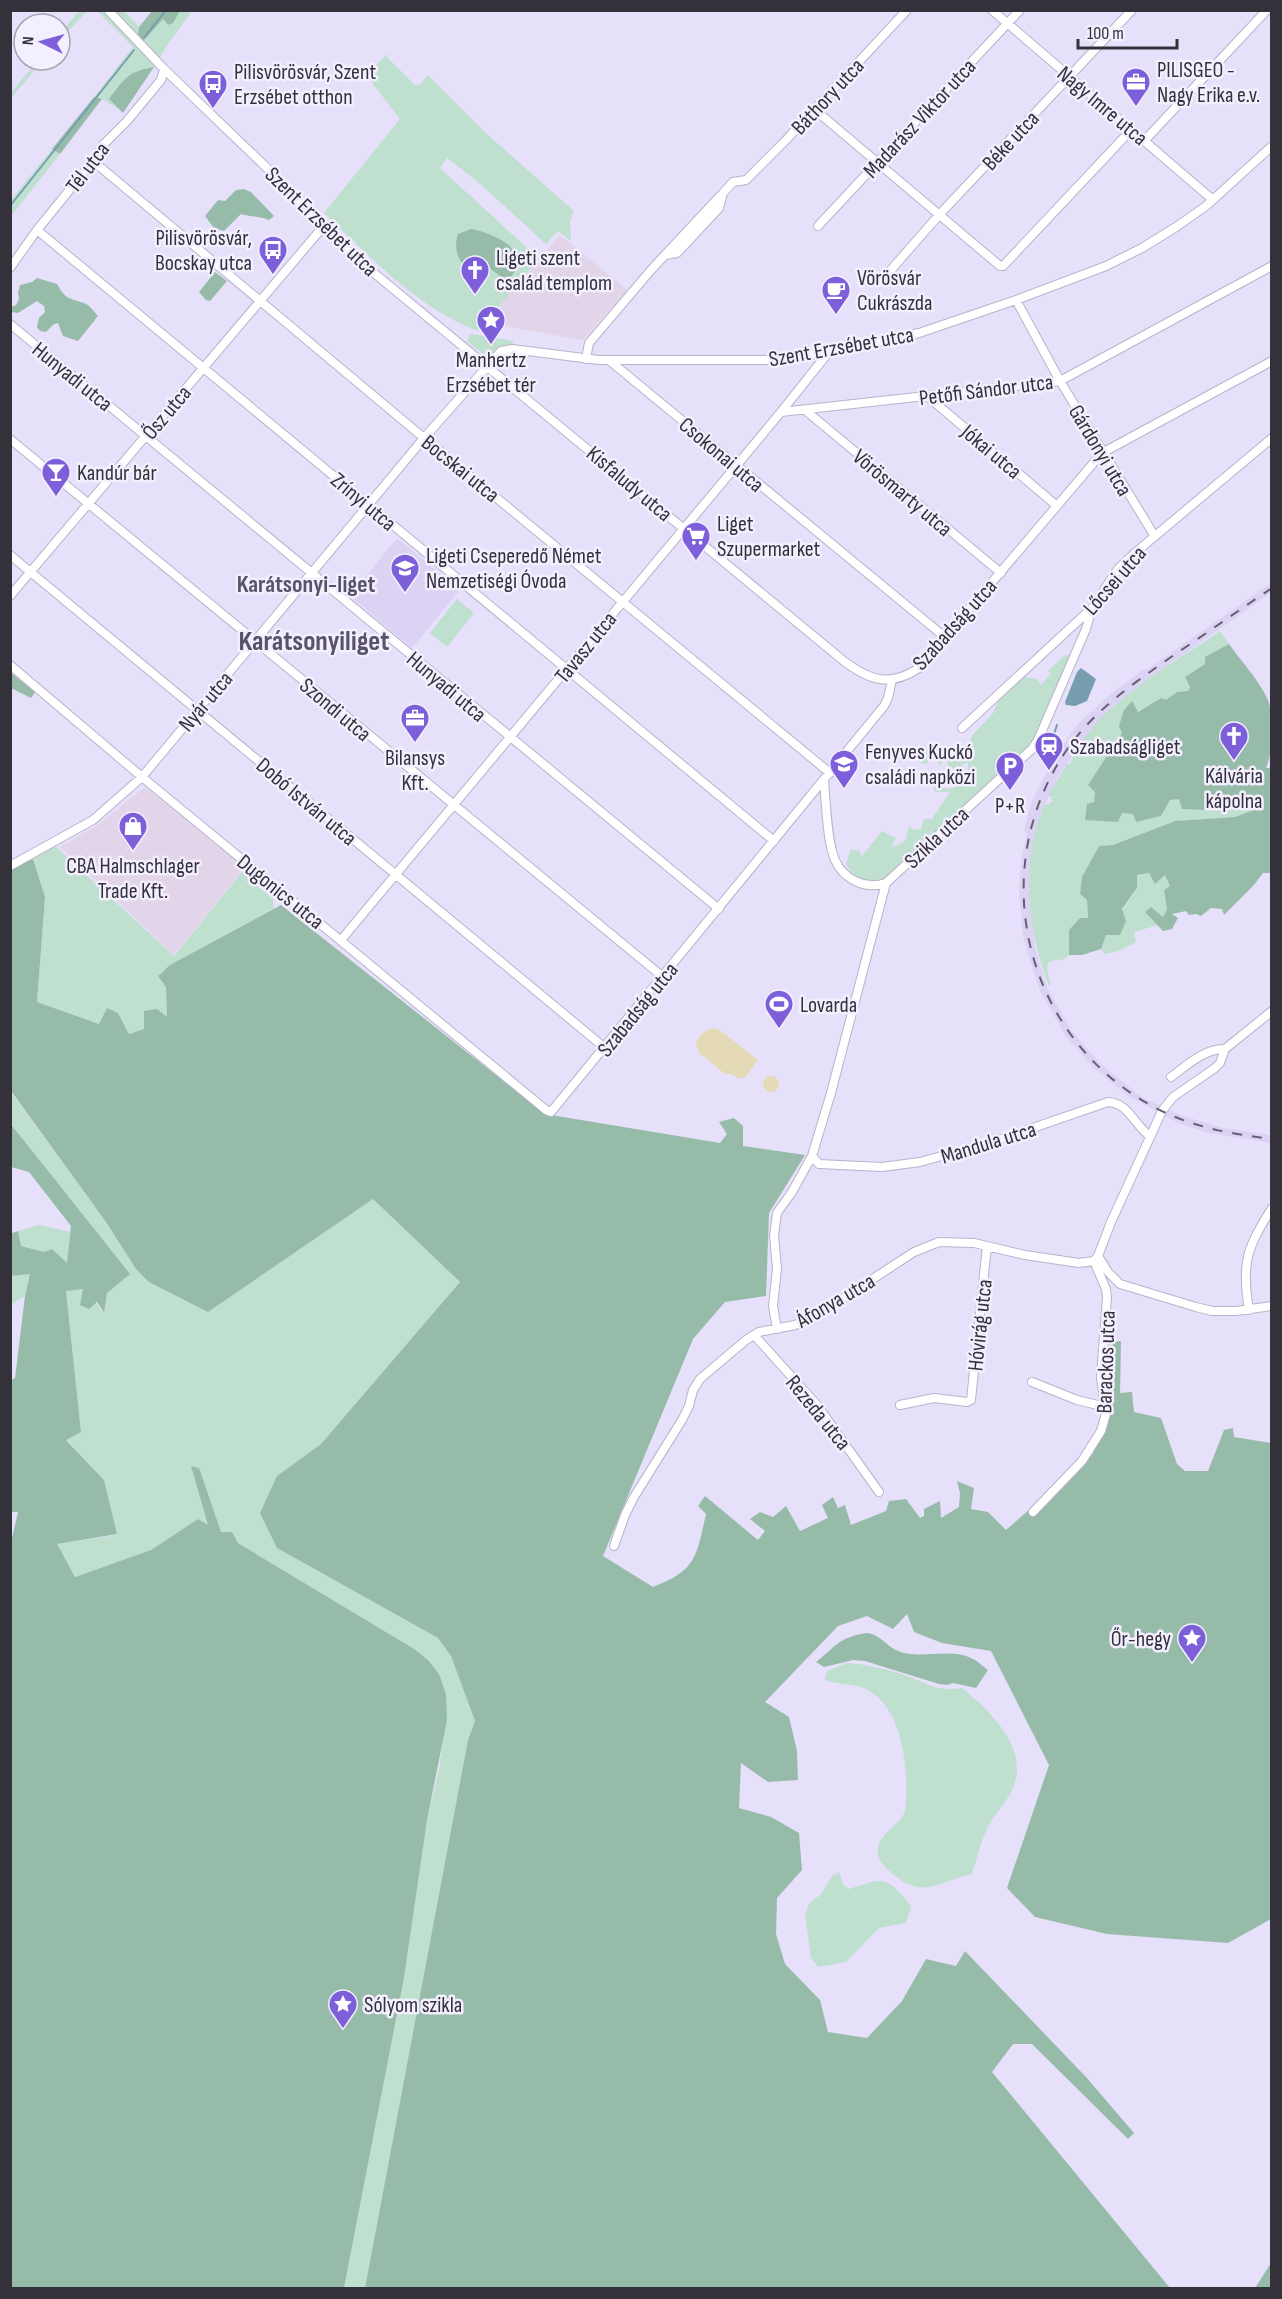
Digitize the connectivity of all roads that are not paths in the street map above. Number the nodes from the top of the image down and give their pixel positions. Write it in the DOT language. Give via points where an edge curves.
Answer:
graph roads {
  1 [pos="108,10"];
  2 [pos="907,10"];
  3 [pos="992,10"];
  4 [pos="1020,10"];
  5 [pos="1132,10"];
  6 [pos="1267,10"];
  7 [pos="1007,24"];
  8 [pos="164,69"];
  9 [pos="1069,76"];
  10 [pos="814,110"];
  11 [pos="1132,129"];
  12 [pos="1145,140"];
  13 [pos="1272,146"];
  14 [pos="1264,154"];
  15 [pos="1272,161"];
  16 [pos="93,162"];
  17 [pos="876,163"];
  18 [pos="721,195"];
  19 [pos="1213,200"];
  20 [pos="939,215"];
  21 [pos="818,226"];
  22 [pos="322,228"];
  23 [pos="37,230"];
  24 [pos="665,255"];
  25 [pos="1272,266"];
  26 [pos="10,268"];
  27 [pos="890,271"];
  28 [pos="259,300"];
  29 [pos="1016,300"];
  30 [pos="10,324"];
  31 [pos="828,353"];
  32 [pos="586,359"];
  33 [pos="610,360"];
  34 [pos="1272,361"];
  35 [pos="487,364"];
  36 [pos="202,368"];
  37 [pos="1060,381"];
  38 [pos="927,396"];
  39 [pos="805,410"];
  40 [pos="781,412"];
  41 [pos="146,435"];
  42 [pos="424,438"];
  43 [pos="1272,438"];
  44 [pos="10,439"];
  45 [pos="1102,453"];
  46 [pos="736,466"];
  47 [pos="89,503"];
  48 [pos="369,505"];
  49 [pos="1057,506"];
  50 [pos="684,527"];
  51 [pos="1154,535"];
  52 [pos="10,555"];
  53 [pos="31,572"];
  54 [pos="1001,573"];
  55 [pos="311,574"];
  56 [pos="10,596"];
  57 [pos="623,600"];
  58 [pos="1092,608"];
  59 [pos="946,638"];
  60 [pos="255,642"];
  61 [pos="10,665"];
  62 [pos="567,670"];
  63 [pos="892,680"];
  64 [pos="198,710"];
  65 [pos="962,728"];
  66 [pos="510,738"];
  67 [pos="830,773"];
  68 [pos="142,777"];
  69 [pos="824,781"];
  70 [pos="454,806"];
  71 [pos="774,842"];
  72 [pos="10,866"];
  73 [pos="396,875"];
  74 [pos="886,883"];
  75 [pos="718,909"];
  76 [pos="341,940"];
  77 [pos="663,977"];
  78 [pos="1272,1011"];
  79 [pos="605,1048"];
  80 [pos="1225,1049"];
  81 [pos="1170,1077"];
  82 [pos="554,1110"];
  83 [pos="1150,1136"];
  84 [pos="812,1156"];
  85 [pos="1272,1208"];
  86 [pos="987,1246"];
  87 [pos="1096,1259"];
  88 [pos="1272,1306"];
  89 [pos="1249,1310"];
  90 [pos="777,1329"];
  91 [pos="754,1335"];
  92 [pos="1032,1382"];
  93 [pos="900,1405"];
  94 [pos="1106,1407"];
  95 [pos="879,1492"];
  96 [pos="1033,1512"];
  97 [pos="614,1546"];
  1 -- 8 [label="street, Szent Erzsébet utca"];
  2 -- 10 [label="street, Báthory utca"];
  3 -- 7 [label="street, Nagy Imre utca"];
  4 -- 7 [label="street, Madarász Viktor utca"];
  5 -- 9 [label="street, Béke utca"];
  6 -- 12 [label="street"];
  7 -- 9 [label="street, Nagy Imre utca"];
  7 -- 17 [label="street, Madarász Viktor utca"];
  8 -- 16 [label="street, Tél utca" via="161,80 103,145"];
  8 -- 22 [label="street, Szent Erzsébet utca" via="269,170"];
  9 -- 11 [label="street, Nagy Imre utca"];
  9 -- 20 [label="street, Béke utca"];
  10 -- 17 [label="street"];
  10 -- 18 [label="street, Báthory utca" via="746,180 734,182"];
  11 -- 12 [label="street, Nagy Imre utca"];
  11 -- 20 [label="street" via="1003,266"];
  12 -- 19 [label="street, Nagy Imre utca"];
  13 -- 14 [label="street, Szent Erzsébet utca"];
  14 -- 15 [label="street"];
  14 -- 19 [label="street, Szent Erzsébet utca"];
  16 -- 23 [label="street, Tél utca"];
  16 -- 28 [label="street, Bocskai utca"];
  17 -- 20 [label="street"];
  17 -- 21 [label="street, Madarász Viktor utca"];
  18 -- 24 [label="street"];
  18 -- 24 [label="street" via="719,208 677,253"];
  19 -- 29 [label="street, Szent Erzsébet utca" via="1142,248"];
  20 -- 27 [label="street, Béke utca"];
  22 -- 28 [label="street, Ősz utca"];
  22 -- 35 [label="street, Szent Erzsébet utca"];
  23 -- 26 [label="street, Tél utca"];
  23 -- 36 [label="street, Zrínyi utca"];
  24 -- 32 [label="street" via="594,336"];
  25 -- 37 [label="street, Petőfi Sándor utca"];
  28 -- 36 [label="street, Ősz utca"];
  28 -- 42 [label="street, Bocskai utca"];
  29 -- 31 [label="street, Szent Erzsébet utca" via="919,333"];
  29 -- 37 [label="street, Gárdonyi utca"];
  30 -- 41 [label="street, Hunyadi utca"];
  31 -- 33 [label="street, Szent Erzsébet utca" via="766,360"];
  31 -- 40 [label="street, Tavasz utca"];
  32 -- 33 [label="street, Szent Erzsébet utca"];
  32 -- 35 [label="street, Szent Erzsébet utca" via="512,348 504,349"];
  33 -- 46 [label="street, Csokonai utca"];
  34 -- 45 [label="street, Szabadság utca"];
  35 -- 42 [label="street, Nyár utca"];
  35 -- 50 [label="street, Kisfaludy utca"];
  36 -- 41 [label="street, Ősz utca"];
  36 -- 48 [label="street, Zrínyi utca"];
  37 -- 38 [label="street, Petőfi Sándor utca"];
  37 -- 45 [label="street, Gárdonyi utca"];
  38 -- 39 [label="street, Petőfi Sándor utca"];
  38 -- 49 [label="street, Jókai utca"];
  39 -- 40 [label="street, Petőfi Sándor utca"];
  39 -- 54 [label="street, Vörösmarty utca"];
  40 -- 46 [label="street, Tavasz utca"];
  41 -- 47 [label="street, Ősz utca"];
  41 -- 55 [label="street, Hunyadi utca"];
  42 -- 48 [label="street, Nyár utca"];
  42 -- 57 [label="street, Bocskai utca"];
  43 -- 51 [label="street, Lőcsei utca"];
  44 -- 47 [label="street, Szondi utca"];
  45 -- 49 [label="street, Szabadság utca"];
  45 -- 51 [label="street, Gárdonyi utca"];
  46 -- 50 [label="street, Tavasz utca"];
  46 -- 59 [label="street, Csokonai utca"];
  47 -- 53 [label="street, Ősz utca"];
  47 -- 60 [label="street, Szondi utca"];
  48 -- 55 [label="street, Nyár utca"];
  48 -- 62 [label="street, Zrínyi utca"];
  49 -- 54 [label="street, Szabadság utca"];
  50 -- 57 [label="street, Tavasz utca"];
  50 -- 63 [label="street, Kisfaludy utca" via="854,668 876,679"];
  51 -- 58 [label="street, Lőcsei utca" via="1118,568"];
  52 -- 53 [label="street, Dobó István utca"];
  53 -- 56 [label="street, Ősz utca"];
  53 -- 64 [label="street, Dobó István utca"];
  54 -- 59 [label="street, Szabadság utca"];
  55 -- 60 [label="street, Nyár utca"];
  55 -- 66 [label="street, Hunyadi utca"];
  57 -- 62 [label="street, Tavasz utca"];
  57 -- 67 [label="street, Bocskai utca"];
  58 -- 65 [label="street, Lőcsei utca"];
  58 -- 74 [label="street, Szikla utca" via="1032,749"];
  59 -- 63 [label="street, Szabadság utca" via="919,668"];
  60 -- 64 [label="street, Nyár utca"];
  60 -- 70 [label="street, Szondi utca"];
  61 -- 68 [label="street, Dugonics utca"];
  62 -- 66 [label="street, Tavasz utca"];
  62 -- 71 [label="street, Zrínyi utca"];
  63 -- 67 [label="street, Szabadság utca" via="884,706"];
  64 -- 68 [label="street, Nyár utca"];
  64 -- 73 [label="street, Dobó István utca"];
  66 -- 70 [label="street, Tavasz utca"];
  66 -- 75 [label="street, Hunyadi utca"];
  67 -- 69 [label="street, Szabadság utca"];
  68 -- 72 [label="street, Nyár utca" via="93,820"];
  68 -- 76 [label="street, Dugonics utca"];
  69 -- 71 [label="street, Szabadság utca"];
  69 -- 74 [label="street, Szikla utca" via="832,850 838,865 857,882 878,886"];
  70 -- 73 [label="street, Tavasz utca"];
  70 -- 77 [label="street, Szondi utca"];
  71 -- 75 [label="street, Szabadság utca"];
  73 -- 76 [label="street, Tavasz utca"];
  73 -- 79 [label="street, Dobó István utca"];
  74 -- 84 [label="street, Szikla utca"];
  75 -- 77 [label="street, Szabadság utca"];
  76 -- 82 [label="street, Dugonics utca" via="546,1110"];
  77 -- 79 [label="street, Szabadság utca"];
  78 -- 80 [label="street"];
  79 -- 82 [label="street, Szabadság utca"];
  80 -- 81 [label="street" via="1208,1052"];
  80 -- 83 [label="street" via="1215,1068 1173,1097"];
  83 -- 84 [label="street, Mandula utca" via="1126,1109 1108,1102 920,1162 882,1167 819,1164"];
  83 -- 87 [label="street"];
  84 -- 90 [label="street, Szikla utca" via="777,1213 773,1306"];
  85 -- 89 [label="street" via="1252,1240 1247,1257"];
  86 -- 87 [label="street, Áfonya utca" via="1079,1263"];
  86 -- 90 [label="street, Áfonya utca" via="953,1242 927,1245 813,1318"];
  86 -- 93 [label="street, Hóvirág utca" via="970,1400 934,1398"];
  87 -- 89 [label="street, Barackos utca" via="1120,1284 1202,1309"];
  87 -- 94 [label="street, Barackos utca" via="1107,1297 1101,1377"];
  88 -- 89 [label="street"];
  90 -- 91 [label="street, Áfonya utca"];
  91 -- 95 [label="street, Rezeda utca" via="817,1405"];
  91 -- 97 [label="street, Áfonya utca" via="696,1383 682,1420 625,1515"];
  92 -- 94 [label="street"];
  94 -- 96 [label="street, Barackos utca" via="1101,1431 1090,1451"];
}
